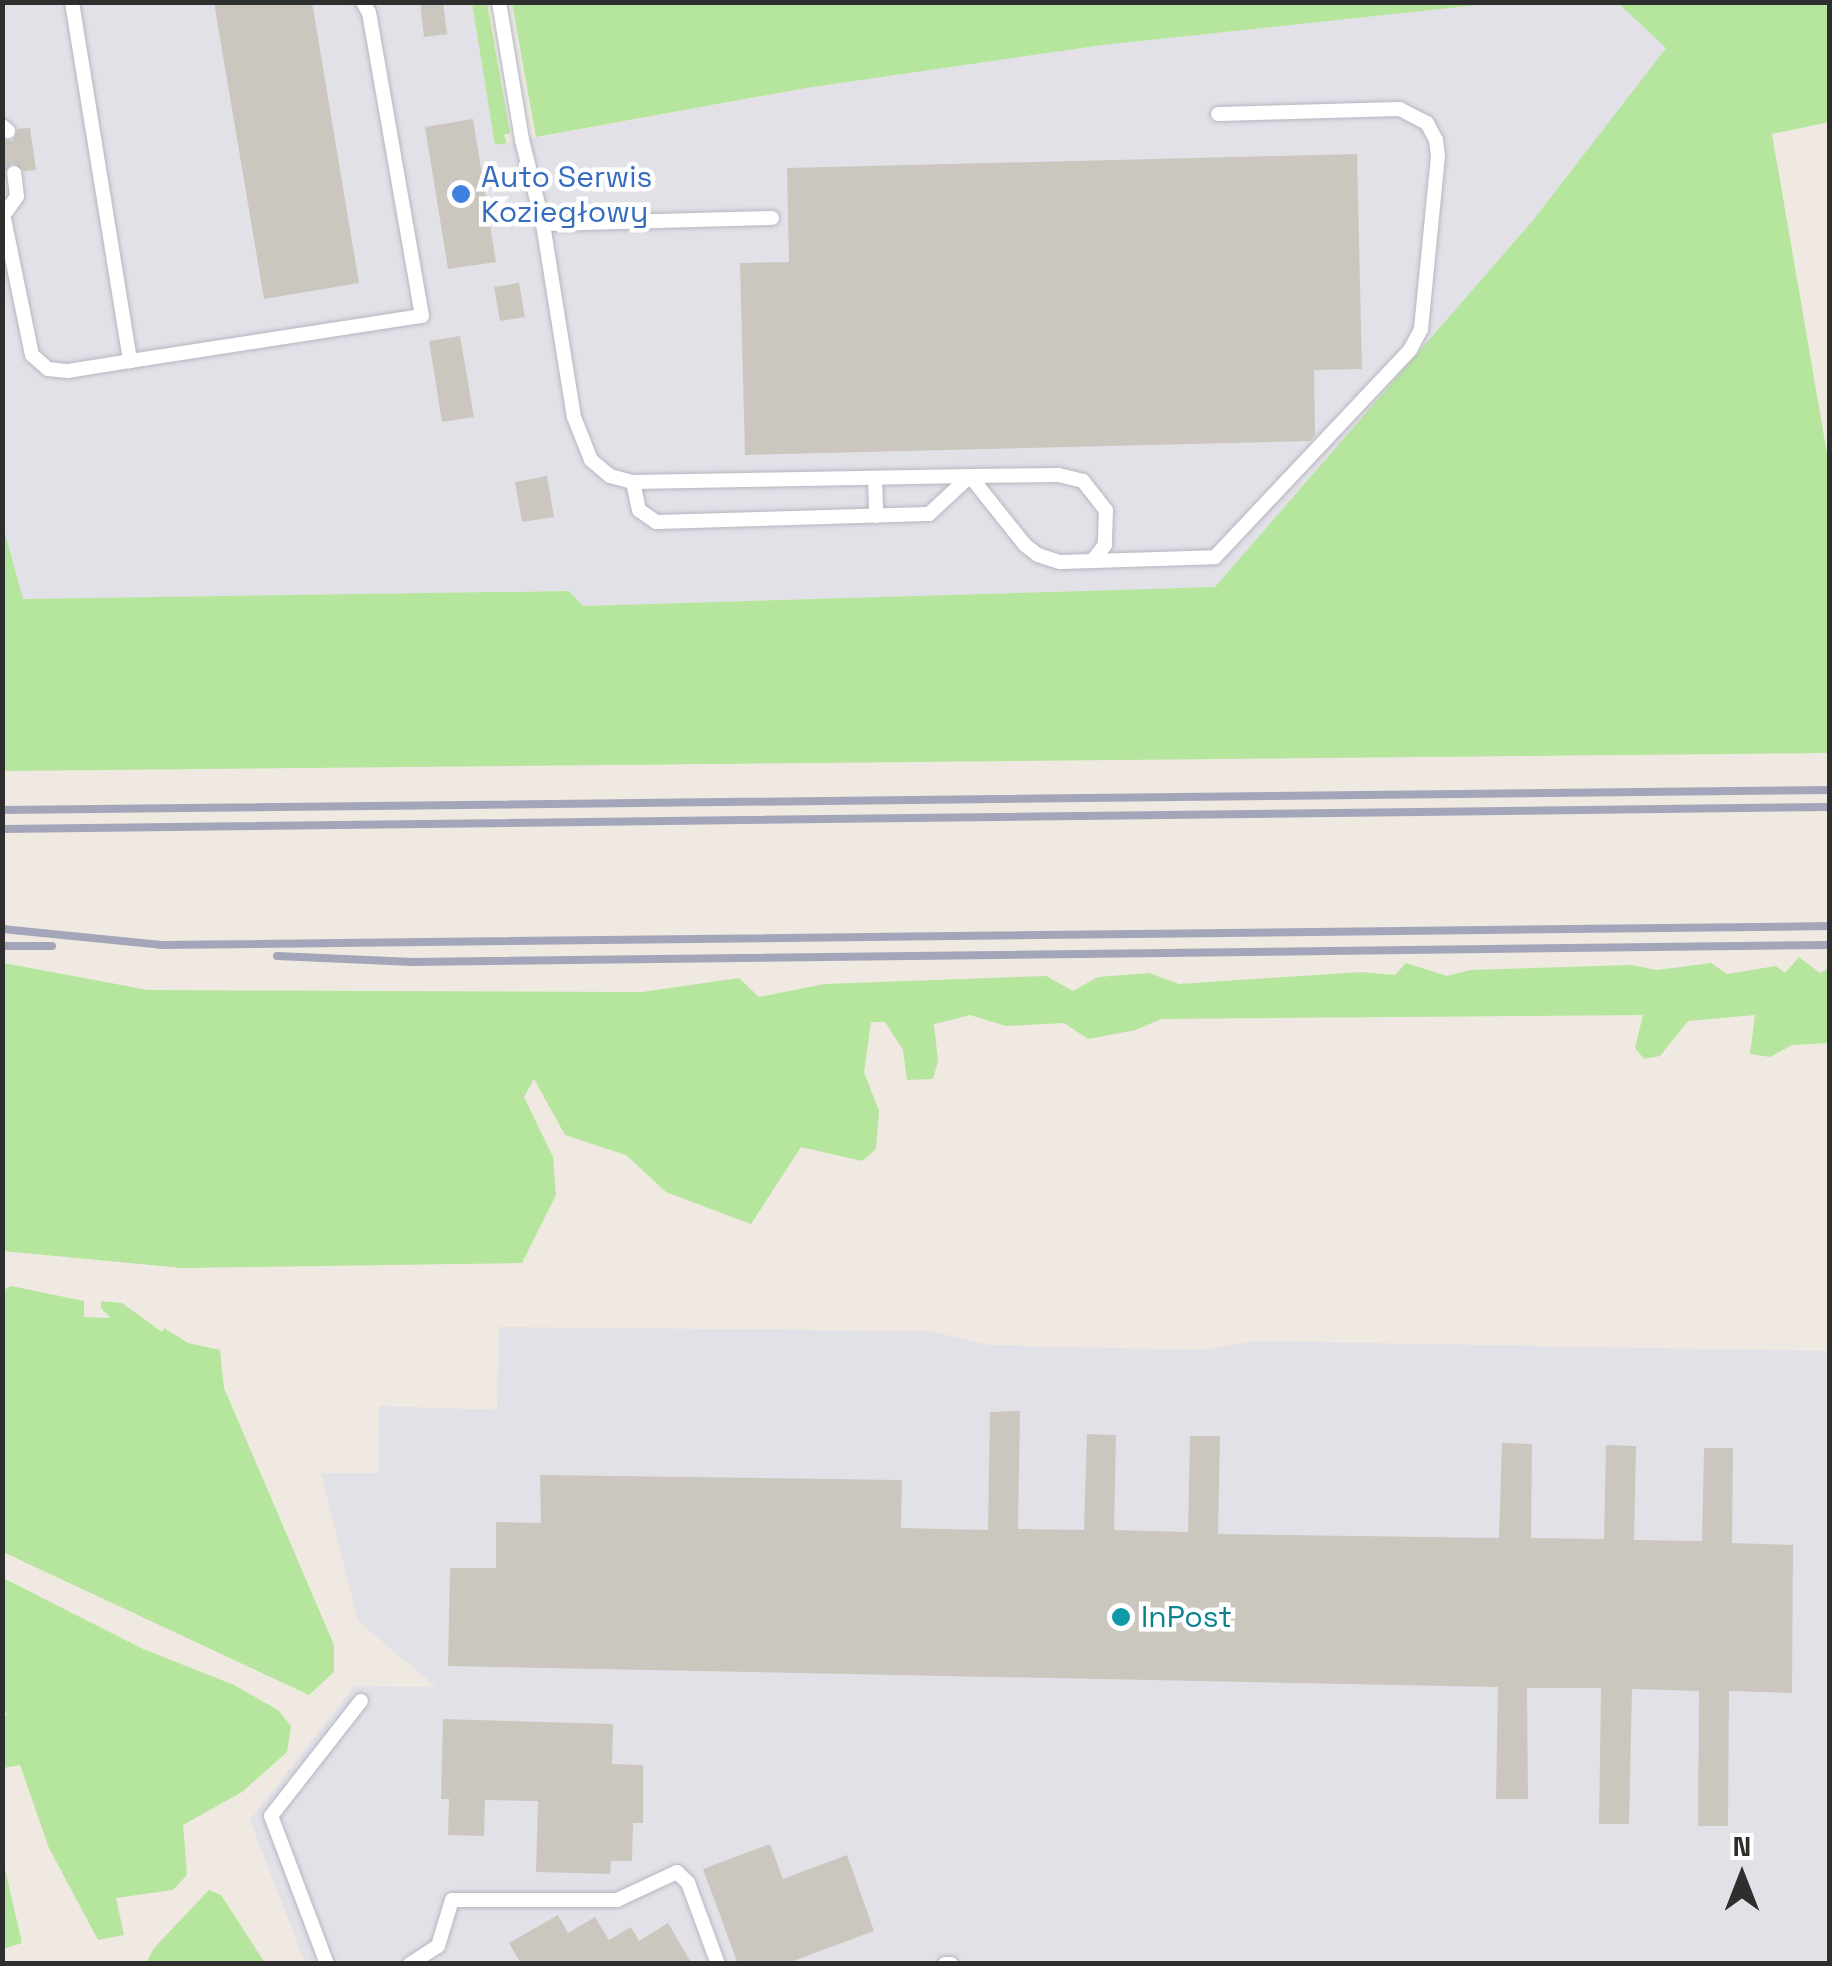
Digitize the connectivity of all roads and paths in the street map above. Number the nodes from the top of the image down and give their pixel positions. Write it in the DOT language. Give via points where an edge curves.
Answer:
graph roads {
  1 [pos="72,2"];
  2 [pos="363,2"];
  3 [pos="499,2"];
  4 [pos="1218,114"];
  5 [pos="14,173"];
  6 [pos="4,211"];
  7 [pos="772,218"];
  8 [pos="543,224"];
  9 [pos="130,361"];
  10 [pos="970,476"];
  11 [pos="876,478"];
  12 [pos="633,482"];
  13 [pos="876,516"];
  14 [pos="1092,561"];
  15 [pos="361,1701"];
  16 [pos="327,1964"];
  17 [pos="410,1964"];
  18 [pos="718,1964"];
  1 -- 9 [label="lane"];
  2 -- 9 [label="lane" via="422,316"];
  3 -- 8 [label="lane"];
  4 -- 14 [label="lane" via="1400,108 1428,123 1438,156 1421,329 1410,350 1216,557"];
  5 -- 6 [label="lane" via="18,196"];
  6 -- 9 [label="lane" via="32,355 48,369 68,371"];
  7 -- 8 [label="lane"];
  8 -- 12 [label="lane" via="581,441 610,476"];
  10 -- 11 [label="lane"];
  10 -- 13 [label="lane" via="930,514"];
  10 -- 14 [label="lane" via="1038,555"];
  10 -- 14 [label="lane" via="1059,474 1084,481 1098,495 1108,526"];
  11 -- 12 [label="lane"];
  11 -- 13 [label="lane"];
  12 -- 13 [label="lane" via="640,510 656,522"];
  15 -- 16 [label="lane" via="271,1816"];
  17 -- 18 [label="lane" via="438,1946 452,1900 617,1900 676,1872 688,1882"];
}
